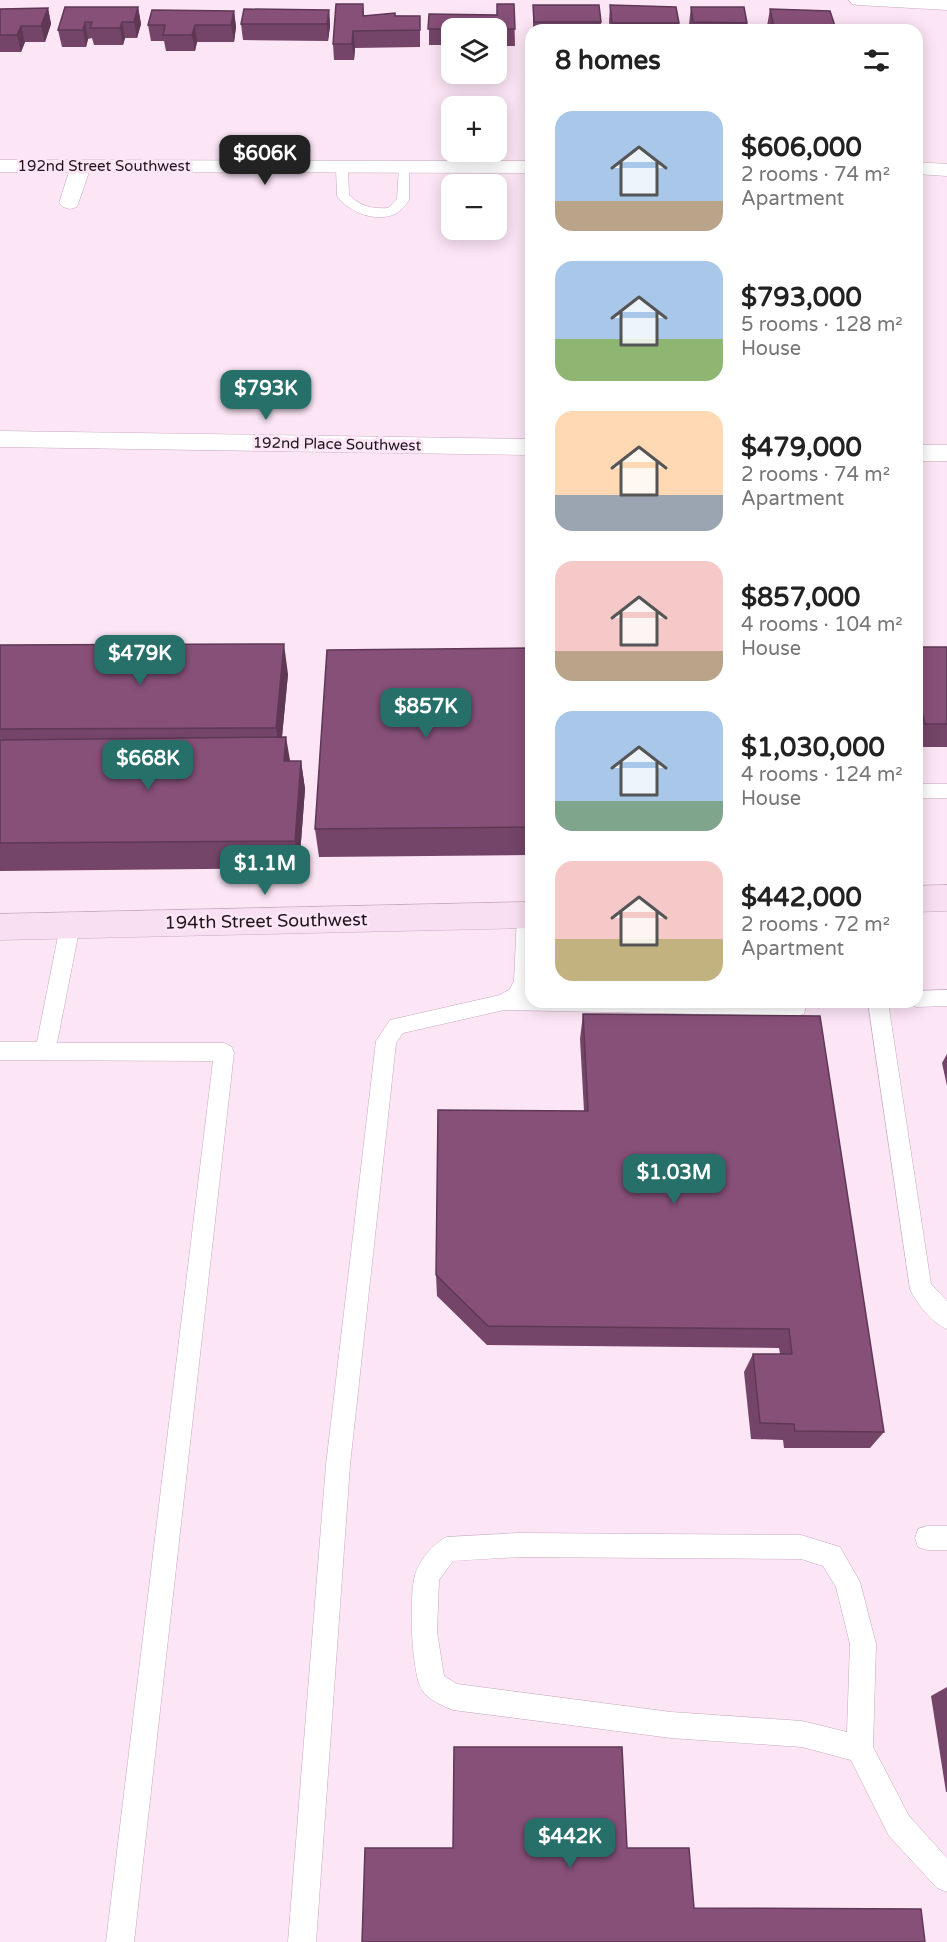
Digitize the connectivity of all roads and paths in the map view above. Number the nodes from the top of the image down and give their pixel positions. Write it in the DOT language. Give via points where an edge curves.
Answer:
graph roads {
  1 [pos="858,0"];
  2 [pos="947,5"];
  3 [pos="0,166"];
  4 [pos="81,166"];
  5 [pos="342,166"];
  6 [pos="405,166"];
  7 [pos="525,167"];
  8 [pos="923,168"];
  9 [pos="947,170"];
  10 [pos="70,202"];
  11 [pos="0,439"];
  12 [pos="525,447"];
  13 [pos="923,453"];
  14 [pos="947,453"];
  15 [pos="923,791"];
  16 [pos="947,791"];
  17 [pos="947,898"];
  18 [pos="923,899"];
  19 [pos="525,915"];
  20 [pos="70,926"];
  21 [pos="0,927"];
  22 [pos="525,965"];
  23 [pos="947,998"];
  24 [pos="923,999"];
  25 [pos="504,1002"];
  26 [pos="525,1002"];
  27 [pos="879,1008"];
  28 [pos="0,1051"];
  29 [pos="45,1051"];
  30 [pos="947,1318"];
  31 [pos="860,1749"];
  32 [pos="947,1878"];
  33 [pos="120,1942"];
  34 [pos="302,1942"];
  1 -- 2 [label="street"];
  3 -- 4 [label="street, 192nd Street Southwest"];
  4 -- 5 [label="street, 192nd Street Southwest"];
  4 -- 10 [label="street"];
  5 -- 6 [label="street, 192nd Street Southwest"];
  5 -- 6 [label="lane" via="343,196 366,213 392,211 403,200"];
  6 -- 7 [label="street, 192nd Street Southwest"];
  8 -- 9 [label="street"];
  11 -- 12 [label="street, 192nd Place Southwest"];
  13 -- 14 [label="street"];
  15 -- 16 [label="lane"];
  17 -- 18 [label="street"];
  19 -- 20 [label="street, 194th Street Southwest"];
  20 -- 21 [label="street, 194th Street Southwest"];
  20 -- 29 [label="lane"];
  22 -- 25 [label="lane" via="524,982 517,995"];
  23 -- 24 [label="lane"];
  25 -- 26 [label="lane"];
  25 -- 34 [label="lane" via="397,1026 386,1041 338,1465"];
  27 -- 30 [label="lane" via="921,1289"];
  28 -- 29 [label="lane"];
  29 -- 33 [label="lane" via="224,1052"];
  31 -- 31 [label="lane" via="802,1734 671,1725 453,1697 432,1683 424,1632 428,1576 447,1549 519,1545 801,1547 831,1556 847,1582 863,1644"];
  31 -- 32 [label="lane" via="898,1826"];
}
